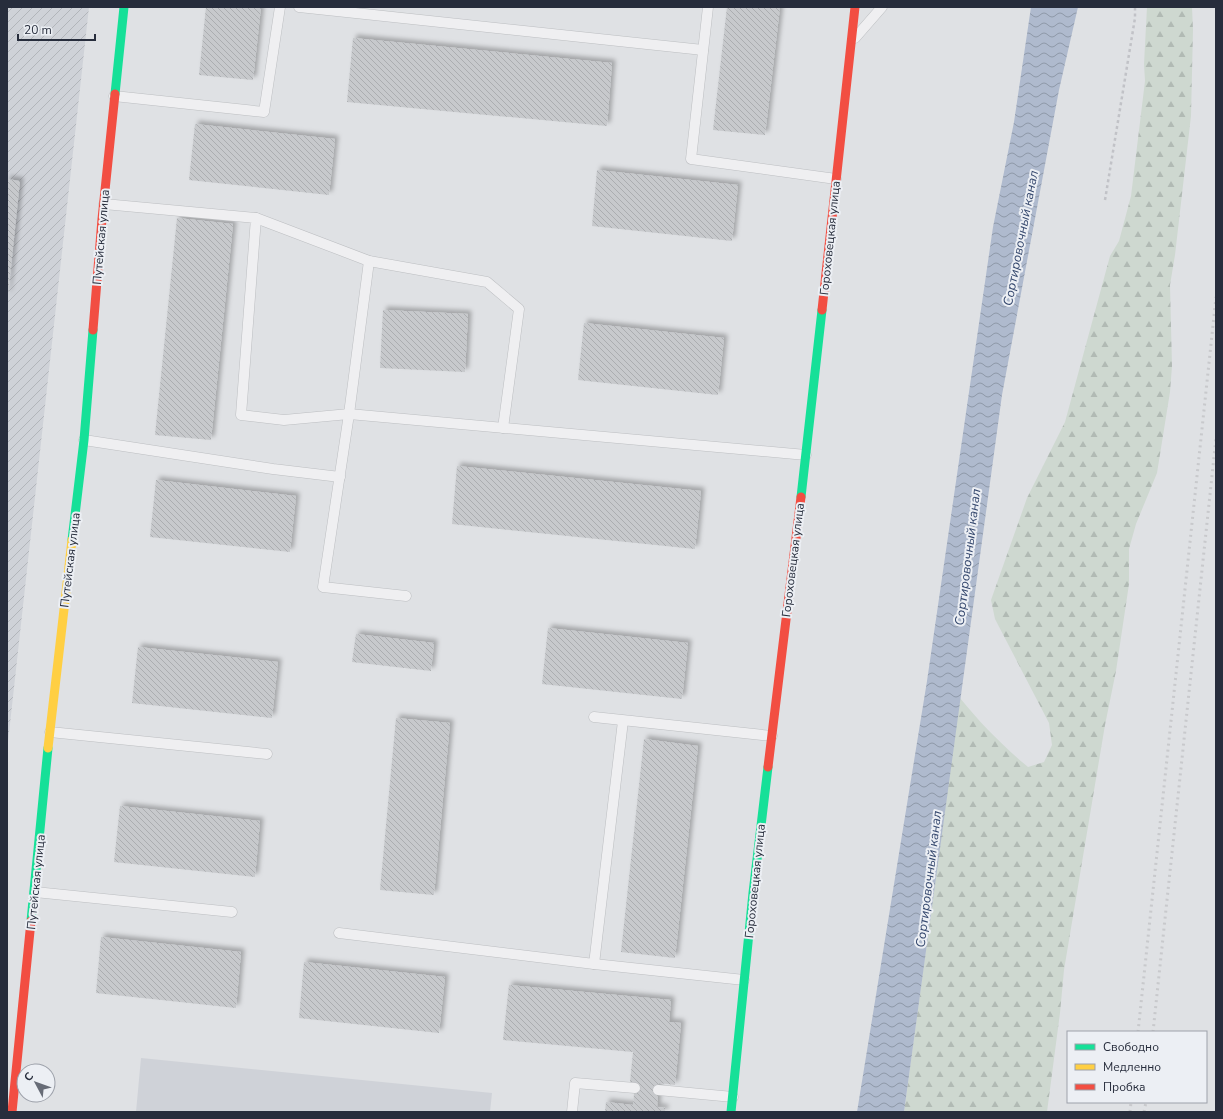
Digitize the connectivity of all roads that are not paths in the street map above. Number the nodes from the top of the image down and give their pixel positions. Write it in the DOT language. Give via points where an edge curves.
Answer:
graph roads {
  1 [pos="124,7"];
  2 [pos="280,7"];
  3 [pos="299,7"];
  4 [pos="708,7"];
  5 [pos="854,7"];
  6 [pos="882,7"];
  7 [pos="852,42"];
  8 [pos="703,50"];
  9 [pos="114,96"];
  10 [pos="836,179"];
  11 [pos="104,204"];
  12 [pos="256,218"];
  13 [pos="369,261"];
  14 [pos="349,414"];
  15 [pos="503,428"];
  16 [pos="84,440"];
  17 [pos="806,455"];
  18 [pos="340,477"];
  19 [pos="406,596"];
  20 [pos="594,717"];
  21 [pos="623,721"];
  22 [pos="50,732"];
  23 [pos="772,736"];
  24 [pos="267,754"];
  25 [pos="34,892"];
  26 [pos="232,912"];
  27 [pos="340,932"];
  28 [pos="594,964"];
  29 [pos="744,980"];
  30 [pos="635,1088"];
  31 [pos="658,1090"];
  32 [pos="733,1097"];
  33 [pos="12,1112"];
  34 [pos="572,1112"];
  35 [pos="731,1112"];
  1 -- 9 [label="street, Путейская улица"];
  2 -- 9 [label="lane" via="264,112"];
  3 -- 8 [label="lane"];
  4 -- 8 [label="lane"];
  5 -- 7 [label="street, Гороховецкая улица"];
  6 -- 7 [label="lane"];
  7 -- 10 [label="street, Гороховецкая улица"];
  8 -- 10 [label="lane" via="691,159"];
  9 -- 11 [label="street, Путейская улица"];
  10 -- 17 [label="street, Гороховецкая улица"];
  11 -- 12 [label="lane"];
  11 -- 16 [label="street, Путейская улица"];
  12 -- 13 [label="lane"];
  12 -- 14 [label="lane" via="241,415 284,420"];
  13 -- 14 [label="lane"];
  13 -- 15 [label="lane" via="487,282 519,309"];
  14 -- 15 [label="lane"];
  14 -- 18 [label="lane"];
  15 -- 17 [label="lane"];
  16 -- 18 [label="lane"];
  16 -- 22 [label="street, Путейская улица"];
  17 -- 23 [label="street, Гороховецкая улица"];
  18 -- 19 [label="lane" via="323,587"];
  20 -- 21 [label="lane"];
  21 -- 23 [label="lane"];
  21 -- 28 [label="lane"];
  22 -- 24 [label="lane"];
  22 -- 25 [label="street, Путейская улица"];
  23 -- 29 [label="street, Гороховецкая улица"];
  25 -- 26 [label="lane"];
  25 -- 33 [label="street, Путейская улица"];
  27 -- 28 [label="lane"];
  28 -- 29 [label="lane"];
  29 -- 32 [label="street, Гороховецкая улица"];
  30 -- 34 [label="lane" via="575,1083"];
  31 -- 32 [label="lane"];
  32 -- 35 [label="street, Гороховецкая улица"];
}
